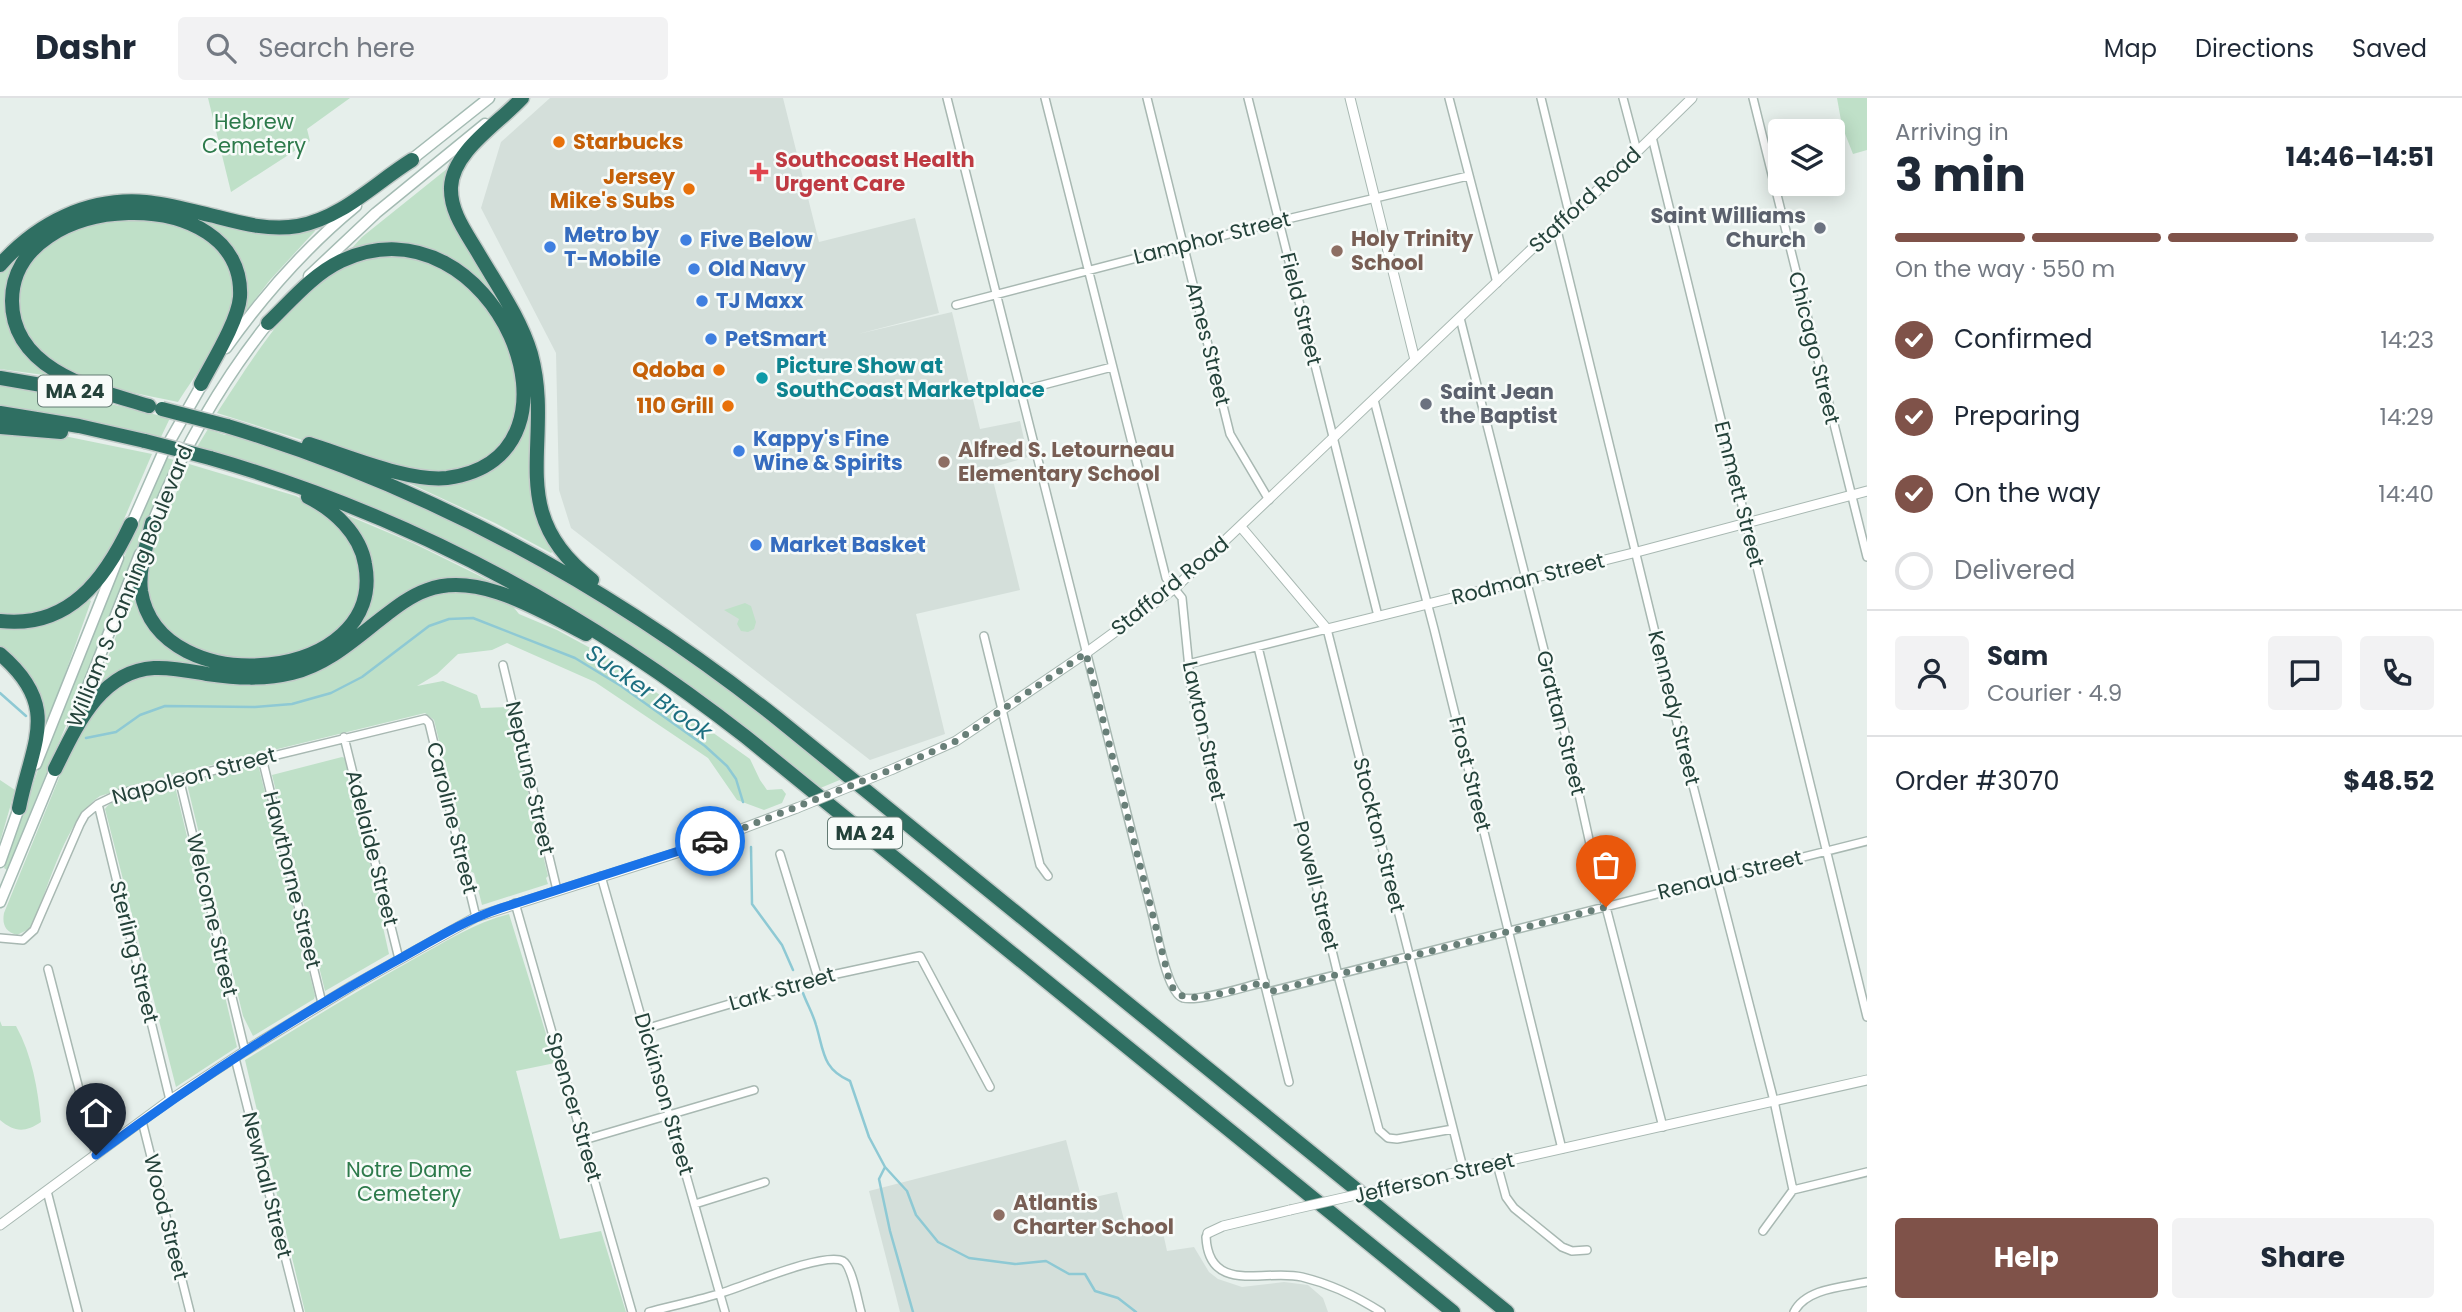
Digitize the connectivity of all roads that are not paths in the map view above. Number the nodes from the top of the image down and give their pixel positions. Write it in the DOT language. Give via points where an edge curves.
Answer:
graph roads {
  1 [pos="489,98"];
  2 [pos="520,98"];
  3 [pos="947,98"];
  4 [pos="1045,98"];
  5 [pos="1147,98"];
  6 [pos="1248,98"];
  7 [pos="1350,98"];
  8 [pos="1449,98"];
  9 [pos="1541,98"];
  10 [pos="1623,98"];
  11 [pos="1692,98"];
  12 [pos="1753,98"];
  13 [pos="1682,102"];
  14 [pos="1652,137"];
  15 [pos="1637,151"];
  16 [pos="412,160"];
  17 [pos="1468,176"];
  18 [pos="1375,198"];
  19 [pos="1570,217"];
  20 [pos="1279,220"];
  21 [pos="1556,226"];
  22 [pos="1184,246"];
  23 [pos="0,265"];
  24 [pos="1087,271"];
  25 [pos="1497,283"];
  26 [pos="997,294"];
  27 [pos="956,305"];
  28 [pos="1460,318"];
  29 [pos="268,323"];
  30 [pos="1415,360"];
  31 [pos="1112,368"];
  32 [pos="0,378"];
  33 [pos="201,384"];
  34 [pos="1020,391"];
  35 [pos="1374,400"];
  36 [pos="155,407"];
  37 [pos="0,413"];
  38 [pos="0,427"];
  39 [pos="232,428"];
  40 [pos="1333,439"];
  41 [pos="142,440"];
  42 [pos="211,459"];
  43 [pos="1867,491"];
  44 [pos="1851,495"];
  45 [pos="1269,500"];
  46 [pos="152,523"];
  47 [pos="1747,523"];
  48 [pos="131,524"];
  49 [pos="1241,527"];
  50 [pos="1637,552"];
  51 [pos="1867,557"];
  52 [pos="1526,578"];
  53 [pos="1175,588"];
  54 [pos="1427,603"];
  55 [pos="1378,616"];
  56 [pos="0,621"];
  57 [pos="654,627"];
  58 [pos="1327,629"];
  59 [pos="984,636"];
  60 [pos="1258,647"];
  61 [pos="1086,653"];
  62 [pos="0,654"];
  63 [pos="1188,664"];
  64 [pos="503,665"];
  65 [pos="1002,710"];
  66 [pos="427,719"];
  67 [pos="344,737"];
  68 [pos="746,737"];
  69 [pos="262,758"];
  70 [pos="55,769"];
  71 [pos="179,778"];
  72 [pos="98,804"];
  73 [pos="19,808"];
  74 [pos="1867,841"];
  75 [pos="1826,851"];
  76 [pos="780,854"];
  77 [pos="0,862"];
  78 [pos="601,876"];
  79 [pos="1048,876"];
  80 [pos="1716,878"];
  81 [pos="556,890"];
  82 [pos="0,902"];
  83 [pos="515,903"];
  84 [pos="1606,907"];
  85 [pos="476,917"];
  86 [pos="1508,932"];
  87 [pos="0,938"];
  88 [pos="1409,956"];
  89 [pos="399,960"];
  90 [pos="48,969"];
  91 [pos="1338,975"];
  92 [pos="818,978"];
  93 [pos="1265,982"];
  94 [pos="1268,992"];
  95 [pos="322,1003"];
  96 [pos="1867,1017"];
  97 [pos="645,1029"];
  98 [pos="244,1051"];
  99 [pos="235,1058"];
  100 [pos="1867,1080"];
  101 [pos="1289,1082"];
  102 [pos="990,1087"];
  103 [pos="754,1090"];
  104 [pos="170,1100"];
  105 [pos="1774,1101"];
  106 [pos="670,1115"];
  107 [pos="142,1121"];
  108 [pos="1663,1127"];
  109 [pos="1452,1129"];
  110 [pos="584,1140"];
  111 [pos="1562,1149"];
  112 [pos="96,1155"];
  113 [pos="1497,1164"];
  114 [pos="1464,1172"];
  115 [pos="1867,1172"];
  116 [pos="765,1181"];
  117 [pos="1793,1190"];
  118 [pos="47,1191"];
  119 [pos="695,1204"];
  120 [pos="0,1226"];
  121 [pos="1763,1231"];
  122 [pos="1208,1233"];
  123 [pos="1587,1250"];
  124 [pos="1867,1282"];
  125 [pos="720,1294"];
  126 [pos="78,1312"];
  127 [pos="190,1312"];
  128 [pos="299,1312"];
  129 [pos="632,1312"];
  130 [pos="649,1312"];
  131 [pos="725,1312"];
  132 [pos="860,1312"];
  133 [pos="1381,1312"];
  134 [pos="1453,1312"];
  135 [pos="1507,1312"];
  136 [pos="1794,1312"];
  1 -- 16 [label="main road, William S Canning Boulevard"];
  2 -- 29 [label="main road, William S Canning Boulevard" via="354,233"];
  2 -- 57 [label="highway" via="460,160 451,185 454,208 518,322 531,355 537,393 537,488 551,534 579,569"];
  3 -- 26 [label="street"];
  4 -- 24 [label="street, Lawton Street"];
  5 -- 22 [label="street, Ames Street"];
  6 -- 20 [label="street, Field Street"];
  7 -- 18 [label="street"];
  8 -- 17 [label="street"];
  9 -- 19 [label="street"];
  10 -- 15 [label="street"];
  11 -- 13 [label="street, Stafford Road"];
  12 -- 44 [label="street, Chicago Street"];
  13 -- 14 [label="street, Stafford Road"];
  14 -- 15 [label="street, Stafford Road"];
  14 -- 47 [label="street, Emmett Street"];
  15 -- 19 [label="street, Stafford Road"];
  16 -- 23 [label="highway" via="343,209 310,223 268,227 166,204 112,202 54,220"];
  16 -- 33 [label="main road, William S Canning Boulevard" via="340,219 296,263 246,321"];
  17 -- 18 [label="street, Lamphor Street"];
  17 -- 25 [label="street"];
  18 -- 20 [label="street, Lamphor Street"];
  18 -- 30 [label="street"];
  19 -- 21 [label="street, Stafford Road"];
  20 -- 22 [label="street, Lamphor Street"];
  20 -- 40 [label="street, Field Street"];
  21 -- 25 [label="street, Stafford Road"];
  21 -- 50 [label="street, Kennedy Street"];
  22 -- 24 [label="street, Lamphor Street"];
  22 -- 45 [label="street, Ames Street" via="1230,434"];
  24 -- 26 [label="street, Lamphor Street"];
  24 -- 31 [label="street, Lawton Street"];
  25 -- 28 [label="street, Stafford Road"];
  26 -- 27 [label="street, Lamphor Street"];
  26 -- 34 [label="street"];
  28 -- 30 [label="street, Stafford Road"];
  28 -- 52 [label="street, Grattan Street"];
  29 -- 39 [label="highway" via="317,276 349,258 399,249 432,257 472,282 502,318 522,370 522,416 509,443 493,459 444,478 411,475 296,441"];
  29 -- 46 [label="main road, William S Canning Boulevard" via="198,424"];
  30 -- 35 [label="street, Stafford Road"];
  31 -- 34 [label="street"];
  31 -- 53 [label="street, Lawton Street" via="1166,578"];
  32 -- 36 [label="highway, MA 24"];
  33 -- 36 [label="highway" via="239,305 236,272 221,244 196,226 147,213 107,215 70,226 38,245 21,266 12,300 18,330 34,354 61,375"];
  33 -- 48 [label="main road, William S Canning Boulevard"];
  34 -- 61 [label="street"];
  35 -- 40 [label="street, Stafford Road"];
  35 -- 54 [label="street, Frost Street"];
  36 -- 39 [label="highway, MA 24, bridge"];
  37 -- 41 [label="highway, MA 24"];
  38 -- 41 [label="highway"];
  39 -- 57 [label="highway, MA 24" via="449,511 549,563"];
  40 -- 45 [label="street, Stafford Road"];
  40 -- 55 [label="street, Field Street"];
  41 -- 42 [label="highway, MA 24, bridge"];
  42 -- 46 [label="highway" via="305,495 344,524 359,546 367,575 361,606 351,625 318,650 279,664 230,664 190,651 160,630 144,601 142,571"];
  42 -- 68 [label="highway, MA 24" via="345,504 486,568 621,646"];
  43 -- 44 [label="street, Rodman Street"];
  44 -- 47 [label="street, Rodman Street"];
  44 -- 51 [label="street, Chicago Street"];
  45 -- 49 [label="street, Stafford Road"];
  46 -- 70 [label="main road, William S Canning Boulevard"];
  47 -- 50 [label="street, Rodman Street"];
  47 -- 75 [label="street, Emmett Street"];
  48 -- 56 [label="highway" via="110,566 82,597 44,617"];
  48 -- 73 [label="main road, William S Canning Boulevard"];
  49 -- 53 [label="street, Stafford Road"];
  49 -- 58 [label="street, Stockton Street"];
  50 -- 52 [label="street, Rodman Street"];
  50 -- 80 [label="street, Kennedy Street"];
  52 -- 54 [label="street, Rodman Street"];
  52 -- 84 [label="street, Grattan Street"];
  53 -- 61 [label="street, Stafford Road"];
  53 -- 63 [label="street, Lawton Street" via="1182,598"];
  54 -- 55 [label="street, Rodman Street"];
  54 -- 86 [label="street, Frost Street"];
  55 -- 58 [label="street, Rodman Street"];
  57 -- 135 [label="highway, MA 24" via="778,719"];
  58 -- 60 [label="street, Rodman Street"];
  58 -- 88 [label="street, Stockton Street"];
  59 -- 65 [label="street"];
  60 -- 63 [label="street, Rodman Street"];
  60 -- 91 [label="street, Powell Street"];
  61 -- 65 [label="street, Stafford Road"];
  61 -- 93 [label="street" via="1173,989 1180,996 1198,998"];
  62 -- 73 [label="highway" via="28,686 38,716"];
  63 -- 93 [label="street, Lawton Street"];
  64 -- 81 [label="street, Neptune Street"];
  65 -- 78 [label="street, Stafford Road, bridge" via="956,741 893,769 683,851"];
  65 -- 79 [label="street" via="1040,865"];
  66 -- 67 [label="street, Napoleon Street"];
  66 -- 85 [label="street, Caroline Street"];
  67 -- 69 [label="street, Napoleon Street"];
  67 -- 89 [label="street, Adelaide Street"];
  68 -- 70 [label="highway" via="572,627 492,591 453,585 415,595 333,655 292,673 248,678 156,667 127,675 86,711"];
  68 -- 134 [label="highway, MA 24"];
  69 -- 71 [label="street, Napoleon Street"];
  69 -- 95 [label="street, Hawthorne Street"];
  70 -- 82 [label="main road, William S Canning Boulevard"];
  71 -- 72 [label="street, Napoleon Street"];
  71 -- 98 [label="street, Welcome Street"];
  72 -- 87 [label="street, Napoleon Street" via="80,824 34,930 23,940"];
  72 -- 104 [label="street, Sterling Street"];
  73 -- 77 [label="main road, William S Canning Boulevard"];
  74 -- 75 [label="street, Renaud Street"];
  75 -- 80 [label="street, Renaud Street"];
  75 -- 96 [label="street, Emmett Street"];
  76 -- 92 [label="street"];
  78 -- 81 [label="street, Stafford Road"];
  78 -- 97 [label="street, Dickinson Street"];
  80 -- 84 [label="street, Renaud Street"];
  80 -- 105 [label="street, Kennedy Street"];
  81 -- 83 [label="street, Stafford Road"];
  83 -- 85 [label="street, Stafford Road"];
  83 -- 110 [label="street, Spencer Street"];
  84 -- 86 [label="street, Renaud Street"];
  84 -- 108 [label="street, Grattan Street"];
  85 -- 89 [label="street, Stafford Road"];
  86 -- 88 [label="street, Renaud Street"];
  86 -- 111 [label="street, Frost Street"];
  88 -- 91 [label="street, Renaud Street"];
  88 -- 109 [label="street, Stockton Street"];
  89 -- 95 [label="street, Stafford Road"];
  90 -- 112 [label="street"];
  91 -- 94 [label="street, Renaud Street"];
  91 -- 109 [label="street, Powell Street" via="1382,1135 1397,1139"];
  92 -- 97 [label="street, Lark Street"];
  92 -- 102 [label="street, Lark Street" via="920,956"];
  93 -- 94 [label="street, Lawton Street"];
  94 -- 101 [label="street, Lawton Street"];
  95 -- 98 [label="street, Stafford Road"];
  97 -- 106 [label="street, Dickinson Street"];
  98 -- 99 [label="street, Stafford Road"];
  99 -- 104 [label="street, Stafford Road"];
  99 -- 128 [label="street, Newhall Street"];
  100 -- 105 [label="street, Jefferson Street"];
  103 -- 106 [label="street"];
  104 -- 107 [label="street, Stafford Road"];
  105 -- 108 [label="street, Jefferson Street"];
  105 -- 117 [label="street, Kennedy Street"];
  106 -- 110 [label="street"];
  106 -- 119 [label="street, Dickinson Street"];
  107 -- 112 [label="street, Stafford Road"];
  107 -- 127 [label="street, Wood Street"];
  108 -- 111 [label="street, Jefferson Street"];
  109 -- 114 [label="street, Stockton Street"];
  110 -- 129 [label="street, Spencer Street"];
  111 -- 113 [label="street, Jefferson Street"];
  112 -- 118 [label="street, Stafford Road"];
  113 -- 114 [label="street, Jefferson Street"];
  113 -- 123 [label="street" via="1514,1208 1562,1247"];
  114 -- 122 [label="street, Jefferson Street, bridge"];
  115 -- 117 [label="street"];
  116 -- 119 [label="street"];
  117 -- 121 [label="street"];
  118 -- 120 [label="street, Stafford Road"];
  118 -- 126 [label="street"];
  119 -- 125 [label="street, Dickinson Street"];
  122 -- 133 [label="street, Jefferson Street" via="1214,1263 1230,1274 1299,1276 1345,1291"];
  124 -- 136 [label="street" via="1810,1296"];
  125 -- 130 [label="street"];
  125 -- 131 [label="street, Dickinson Street"];
  125 -- 132 [label="street" via="779,1272 841,1261 852,1278"];
}
